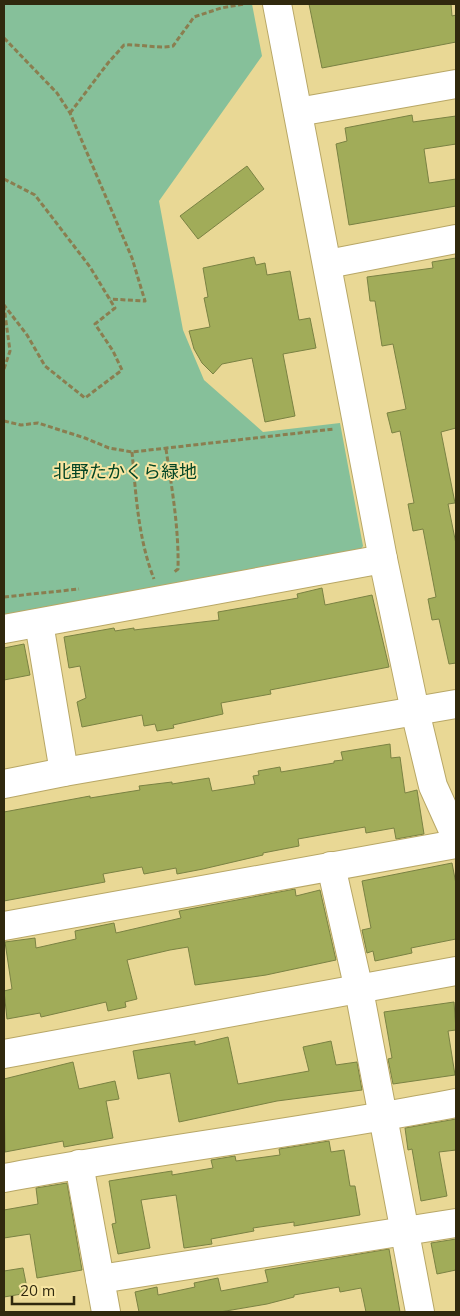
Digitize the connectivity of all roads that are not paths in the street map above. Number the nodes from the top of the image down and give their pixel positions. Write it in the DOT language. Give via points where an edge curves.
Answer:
graph roads {
  1 [pos="276,4"];
  2 [pos="456,84"];
  3 [pos="298,112"];
  4 [pos="456,239"];
  5 [pos="328,264"];
  6 [pos="384,559"];
  7 [pos="39,623"];
  8 [pos="4,629"];
  9 [pos="456,704"];
  10 [pos="415,711"];
  11 [pos="64,772"];
  12 [pos="4,784"];
  13 [pos="456,836"];
  14 [pos="456,844"];
  15 [pos="330,866"];
  16 [pos="4,926"];
  17 [pos="456,971"];
  18 [pos="359,990"];
  19 [pos="4,1054"];
  20 [pos="456,1104"];
  21 [pos="383,1118"];
  22 [pos="79,1164"];
  23 [pos="4,1178"];
  24 [pos="456,1223"];
  25 [pos="404,1233"];
  26 [pos="100,1280"];
  27 [pos="106,1312"];
  28 [pos="420,1312"];
  1 -- 3 [label="street"];
  2 -- 3 [label="street"];
  3 -- 5 [label="street"];
  4 -- 5 [label="street"];
  5 -- 6 [label="street"];
  6 -- 7 [label="street"];
  6 -- 10 [label="street"];
  7 -- 8 [label="street"];
  7 -- 11 [label="street"];
  9 -- 10 [label="street"];
  10 -- 11 [label="street"];
  10 -- 13 [label="street" via="433,786"];
  11 -- 12 [label="street"];
  14 -- 15 [label="street"];
  15 -- 16 [label="street"];
  15 -- 18 [label="street"];
  17 -- 18 [label="street"];
  18 -- 19 [label="street"];
  18 -- 21 [label="street"];
  20 -- 21 [label="street"];
  21 -- 22 [label="street"];
  21 -- 25 [label="street"];
  22 -- 23 [label="street"];
  22 -- 26 [label="street"];
  24 -- 25 [label="street"];
  25 -- 26 [label="street"];
  25 -- 28 [label="street"];
  26 -- 27 [label="street"];
}
